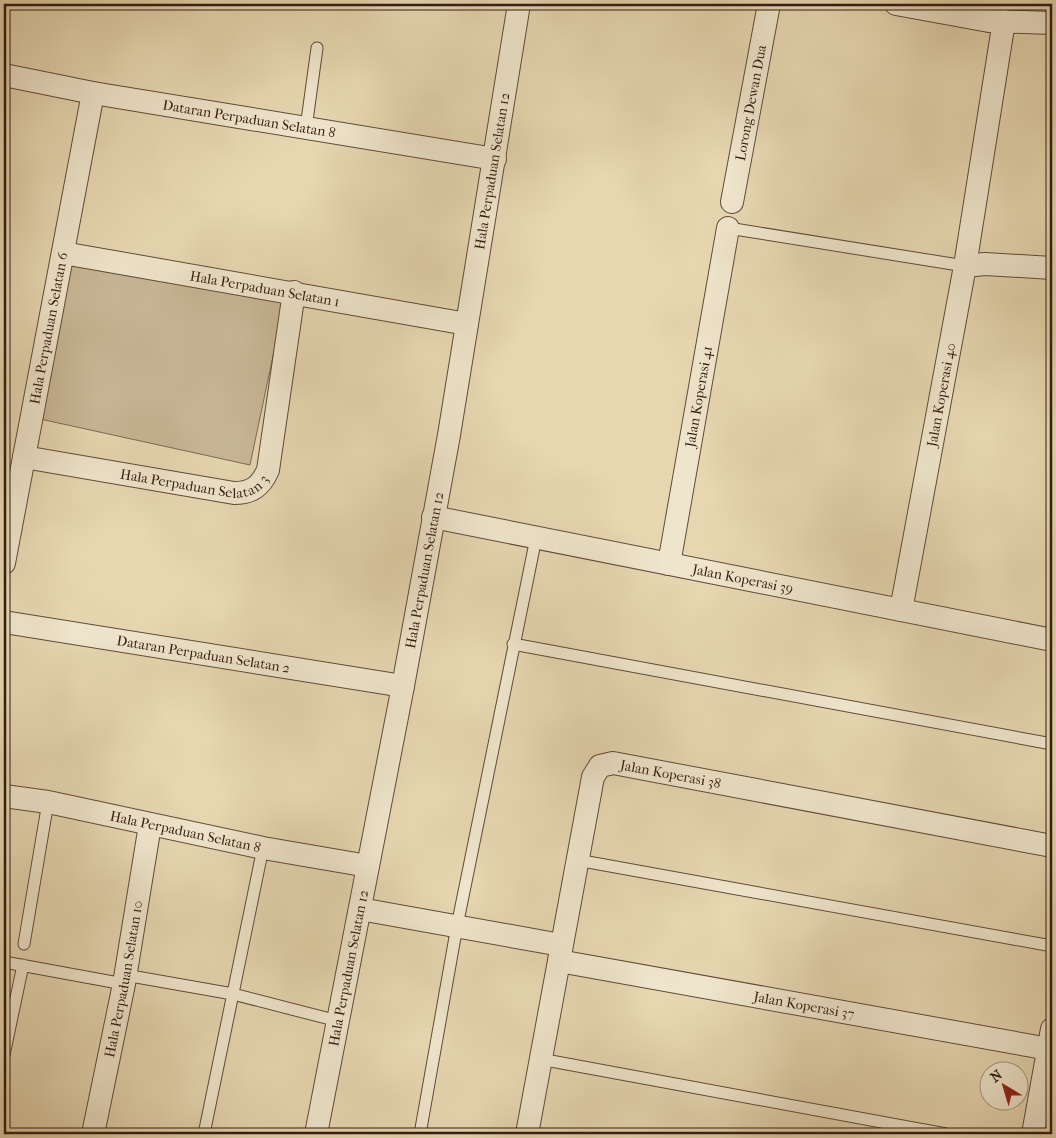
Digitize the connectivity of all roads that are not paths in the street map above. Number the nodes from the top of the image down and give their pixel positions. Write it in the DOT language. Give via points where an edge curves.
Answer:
graph roads {
  1 [pos="519,4"];
  2 [pos="769,4"];
  3 [pos="896,4"];
  4 [pos="1004,21"];
  5 [pos="1052,23"];
  6 [pos="317,48"];
  7 [pos="4,75"];
  8 [pos="93,93"];
  9 [pos="306,128"];
  10 [pos="495,159"];
  11 [pos="732,202"];
  12 [pos="728,228"];
  13 [pos="63,253"];
  14 [pos="965,266"];
  15 [pos="1052,268"];
  16 [pos="294,292"];
  17 [pos="467,324"];
  18 [pos="24,457"];
  19 [pos="433,518"];
  20 [pos="536,538"];
  21 [pos="4,563"];
  22 [pos="669,564"];
  23 [pos="901,610"];
  24 [pos="4,622"];
  25 [pos="1052,640"];
  26 [pos="513,644"];
  27 [pos="403,686"];
  28 [pos="1052,744"];
  29 [pos="4,796"];
  30 [pos="48,802"];
  31 [pos="150,825"];
  32 [pos="1052,846"];
  33 [pos="263,848"];
  34 [pos="577,860"];
  35 [pos="368,866"];
  36 [pos="360,909"];
  37 [pos="457,926"];
  38 [pos="24,944"];
  39 [pos="1052,946"];
  40 [pos="560,953"];
  41 [pos="4,962"];
  42 [pos="23,965"];
  43 [pos="124,979"];
  44 [pos="233,994"];
  45 [pos="338,1021"];
  46 [pos="1050,1039"];
  47 [pos="4,1055"];
  48 [pos="540,1059"];
  49 [pos="93,1134"];
  50 [pos="204,1134"];
  51 [pos="316,1134"];
  52 [pos="420,1134"];
  53 [pos="527,1134"];
  54 [pos="946,1134"];
  55 [pos="1033,1134"];
  1 -- 10 [label="street, Hala Perpaduan Selatan 12"];
  2 -- 11 [label="street, Lorong Dewan Dua"];
  3 -- 4 [label="street"];
  4 -- 5 [label="street"];
  4 -- 14 [label="street, Jalan Koperasi 40"];
  6 -- 9 [label="lane"];
  7 -- 8 [label="street, Dataran Perpaduan Selatan 8"];
  8 -- 9 [label="street, Dataran Perpaduan Selatan 8"];
  8 -- 13 [label="street, Hala Perpaduan Selatan 6"];
  9 -- 10 [label="street, Dataran Perpaduan Selatan 8"];
  10 -- 17 [label="street, Hala Perpaduan Selatan 12"];
  12 -- 14 [label="lane"];
  12 -- 22 [label="street, Jalan Koperasi 41"];
  13 -- 16 [label="street, Hala Perpaduan Selatan 1"];
  13 -- 18 [label="street, Hala Perpaduan Selatan 6"];
  14 -- 15 [label="street"];
  14 -- 23 [label="street, Jalan Koperasi 40"];
  16 -- 17 [label="street, Hala Perpaduan Selatan 1"];
  16 -- 18 [label="street, Hala Perpaduan Selatan 3" via="268,470 264,481 256,488 246,493 234,493"];
  17 -- 19 [label="street, Hala Perpaduan Selatan 12"];
  18 -- 21 [label="street, Hala Perpaduan Selatan 6"];
  19 -- 20 [label="street, Jalan Koperasi 39"];
  19 -- 27 [label="street, Hala Perpaduan Selatan 12"];
  20 -- 22 [label="street, Jalan Koperasi 39"];
  20 -- 26 [label="lane"];
  22 -- 23 [label="street, Jalan Koperasi 39"];
  23 -- 25 [label="street, Jalan Koperasi 39"];
  24 -- 27 [label="street, Dataran Perpaduan Selatan 2"];
  26 -- 28 [label="lane"];
  26 -- 37 [label="lane"];
  27 -- 35 [label="street, Hala Perpaduan Selatan 12"];
  29 -- 30 [label="street, Hala Perpaduan Selatan 8"];
  30 -- 31 [label="street, Hala Perpaduan Selatan 8"];
  30 -- 38 [label="lane"];
  31 -- 33 [label="street, Hala Perpaduan Selatan 8"];
  31 -- 43 [label="street, Hala Perpaduan Selatan 10"];
  32 -- 34 [label="street, Jalan Koperasi 38" via="606,763 595,771 593,777"];
  33 -- 35 [label="street, Hala Perpaduan Selatan 8"];
  33 -- 44 [label="lane"];
  34 -- 39 [label="lane"];
  34 -- 40 [label="street, Jalan Koperasi 38"];
  35 -- 36 [label="street, Hala Perpaduan Selatan 12"];
  36 -- 37 [label="street, Jalan Koperasi 37"];
  36 -- 45 [label="street, Hala Perpaduan Selatan 12"];
  37 -- 40 [label="street, Jalan Koperasi 37"];
  37 -- 52 [label="lane"];
  40 -- 46 [label="street, Jalan Koperasi 37"];
  40 -- 48 [label="street, Jalan Koperasi 38"];
  41 -- 42 [label="lane"];
  42 -- 43 [label="lane"];
  42 -- 47 [label="lane"];
  43 -- 44 [label="lane"];
  43 -- 49 [label="street, Hala Perpaduan Selatan 10"];
  44 -- 45 [label="lane"];
  44 -- 50 [label="lane"];
  45 -- 51 [label="street, Hala Perpaduan Selatan 12"];
  46 -- 55 [label="street"];
  48 -- 53 [label="street, Jalan Koperasi 38"];
  48 -- 54 [label="lane"];
}
